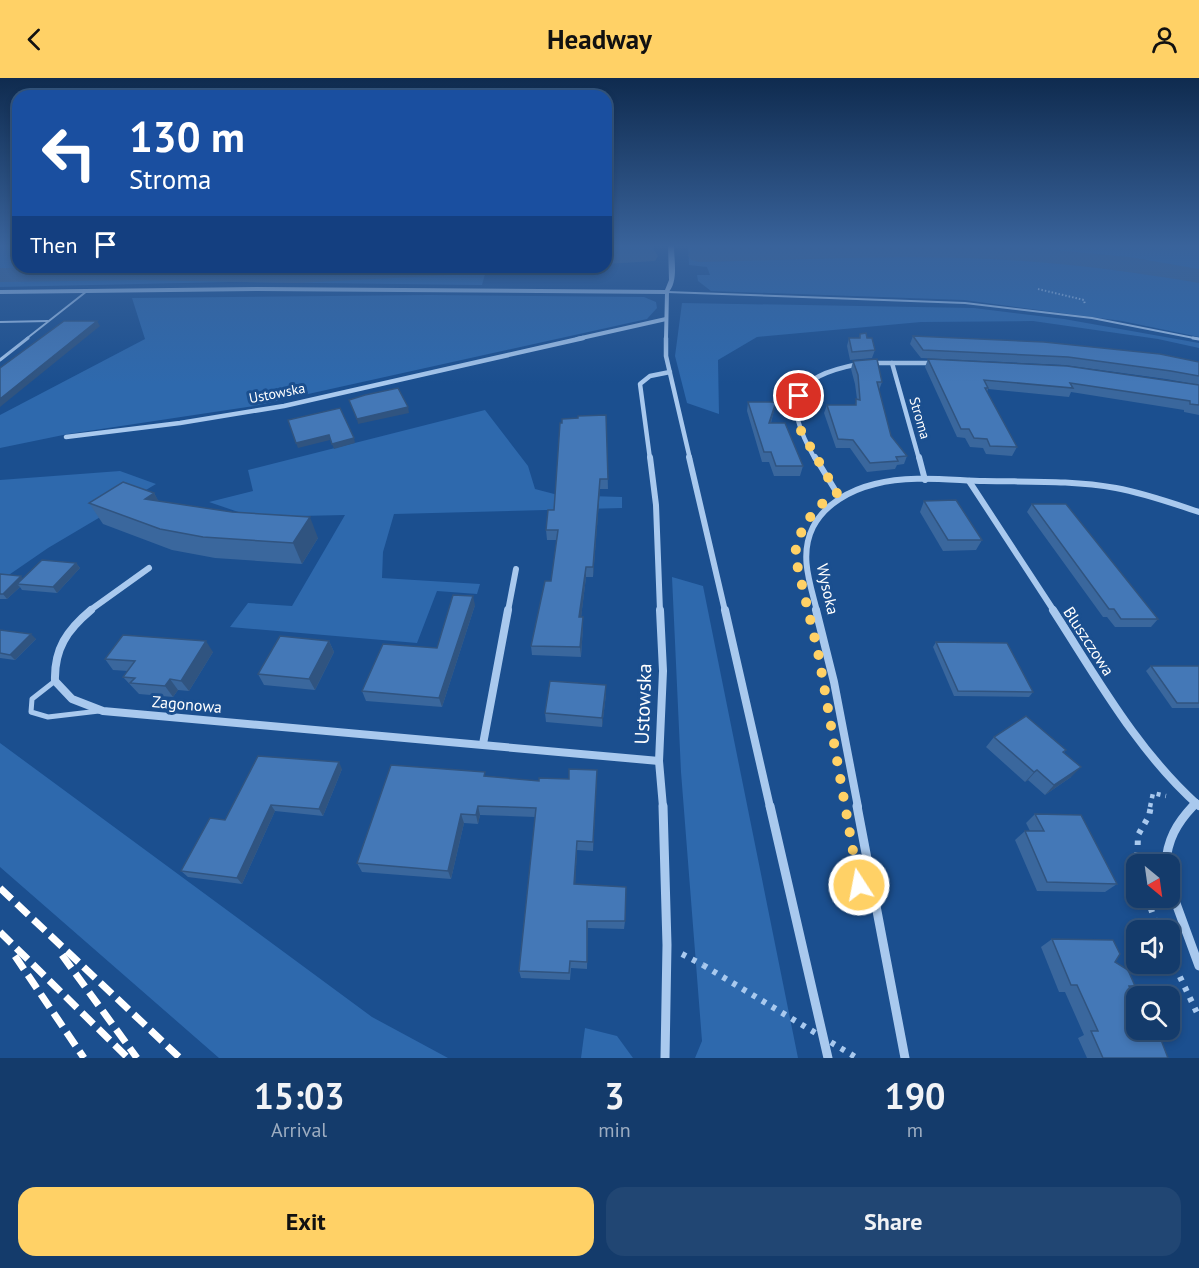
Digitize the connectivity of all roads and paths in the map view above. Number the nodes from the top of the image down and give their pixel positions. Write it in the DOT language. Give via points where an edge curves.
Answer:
graph roads {
  1 [pos="0,292"];
  2 [pos="23,292"];
  3 [pos="86,292"];
  4 [pos="632,292"];
  5 [pos="668,292"];
  6 [pos="1049,292"];
  7 [pos="666,319"];
  8 [pos="1098,319"];
  9 [pos="48,321"];
  10 [pos="0,322"];
  11 [pos="1199,339"];
  12 [pos="0,360"];
  13 [pos="892,363"];
  14 [pos="939,363"];
  15 [pos="670,372"];
  16 [pos="66,437"];
  17 [pos="925,480"];
  18 [pos="969,481"];
  19 [pos="840,498"];
  20 [pos="1199,512"];
  21 [pos="149,568"];
  22 [pos="516,569"];
  23 [pos="55,681"];
  24 [pos="103,711"];
  25 [pos="483,744"];
  26 [pos="659,761"];
  27 [pos="1198,805"];
  28 [pos="1137,854"];
  29 [pos="1167,854"];
  30 [pos="1178,908"];
  31 [pos="703,965"];
  32 [pos="1199,966"];
  33 [pos="1179,974"];
  34 [pos="1199,1017"];
  35 [pos="665,1058"];
  36 [pos="828,1058"];
  37 [pos="856,1058"];
  38 [pos="905,1058"];
  1 -- 2 [label="street"];
  3 -- 9 [label="lane"];
  4 -- 5 [label="street"];
  5 -- 7 [label="street"];
  5 -- 8 [label="lane" via="941,301"];
  6 -- 8 [label="path" via="1084,300"];
  7 -- 15 [label="street" via="665,350"];
  7 -- 16 [label="street, Ustowska" via="284,406"];
  8 -- 11 [label="lane"];
  9 -- 10 [label="lane"];
  9 -- 12 [label="lane"];
  13 -- 14 [label="street"];
  13 -- 17 [label="street, Stroma"];
  13 -- 19 [label="street" via="852,365 827,372 806,385 799,396 796,417 800,429"];
  15 -- 26 [label="street, Ustowska" via="650,376 640,384 656,505 663,671"];
  15 -- 36 [label="street"];
  17 -- 18 [label="street, Wysoka"];
  17 -- 19 [label="street, Wysoka" via="872,484"];
  18 -- 20 [label="street, Wysoka" via="1094,484"];
  18 -- 27 [label="street, Bluszczowa" via="1124,718 1172,782"];
  19 -- 38 [label="street, Wysoka" via="813,527 805,552 806,564 834,682"];
  21 -- 23 [label="street" via="101,602 58,645"];
  22 -- 25 [label="street"];
  23 -- 24 [label="street, Zagonowa" via="72,699"];
  23 -- 24 [label="lane" via="32,699 31,712 48,717"];
  24 -- 25 [label="street, Zagonowa"];
  25 -- 26 [label="street, Zagonowa"];
  26 -- 35 [label="street, Ustowska" via="665,826"];
  27 -- 28 [label="path" via="1154,793 1149,816 1138,835"];
  27 -- 29 [label="street" via="1172,831"];
  30 -- 32 [label="street"];
  31 -- 37 [label="path, bridge"];
  33 -- 34 [label="path"];
}
